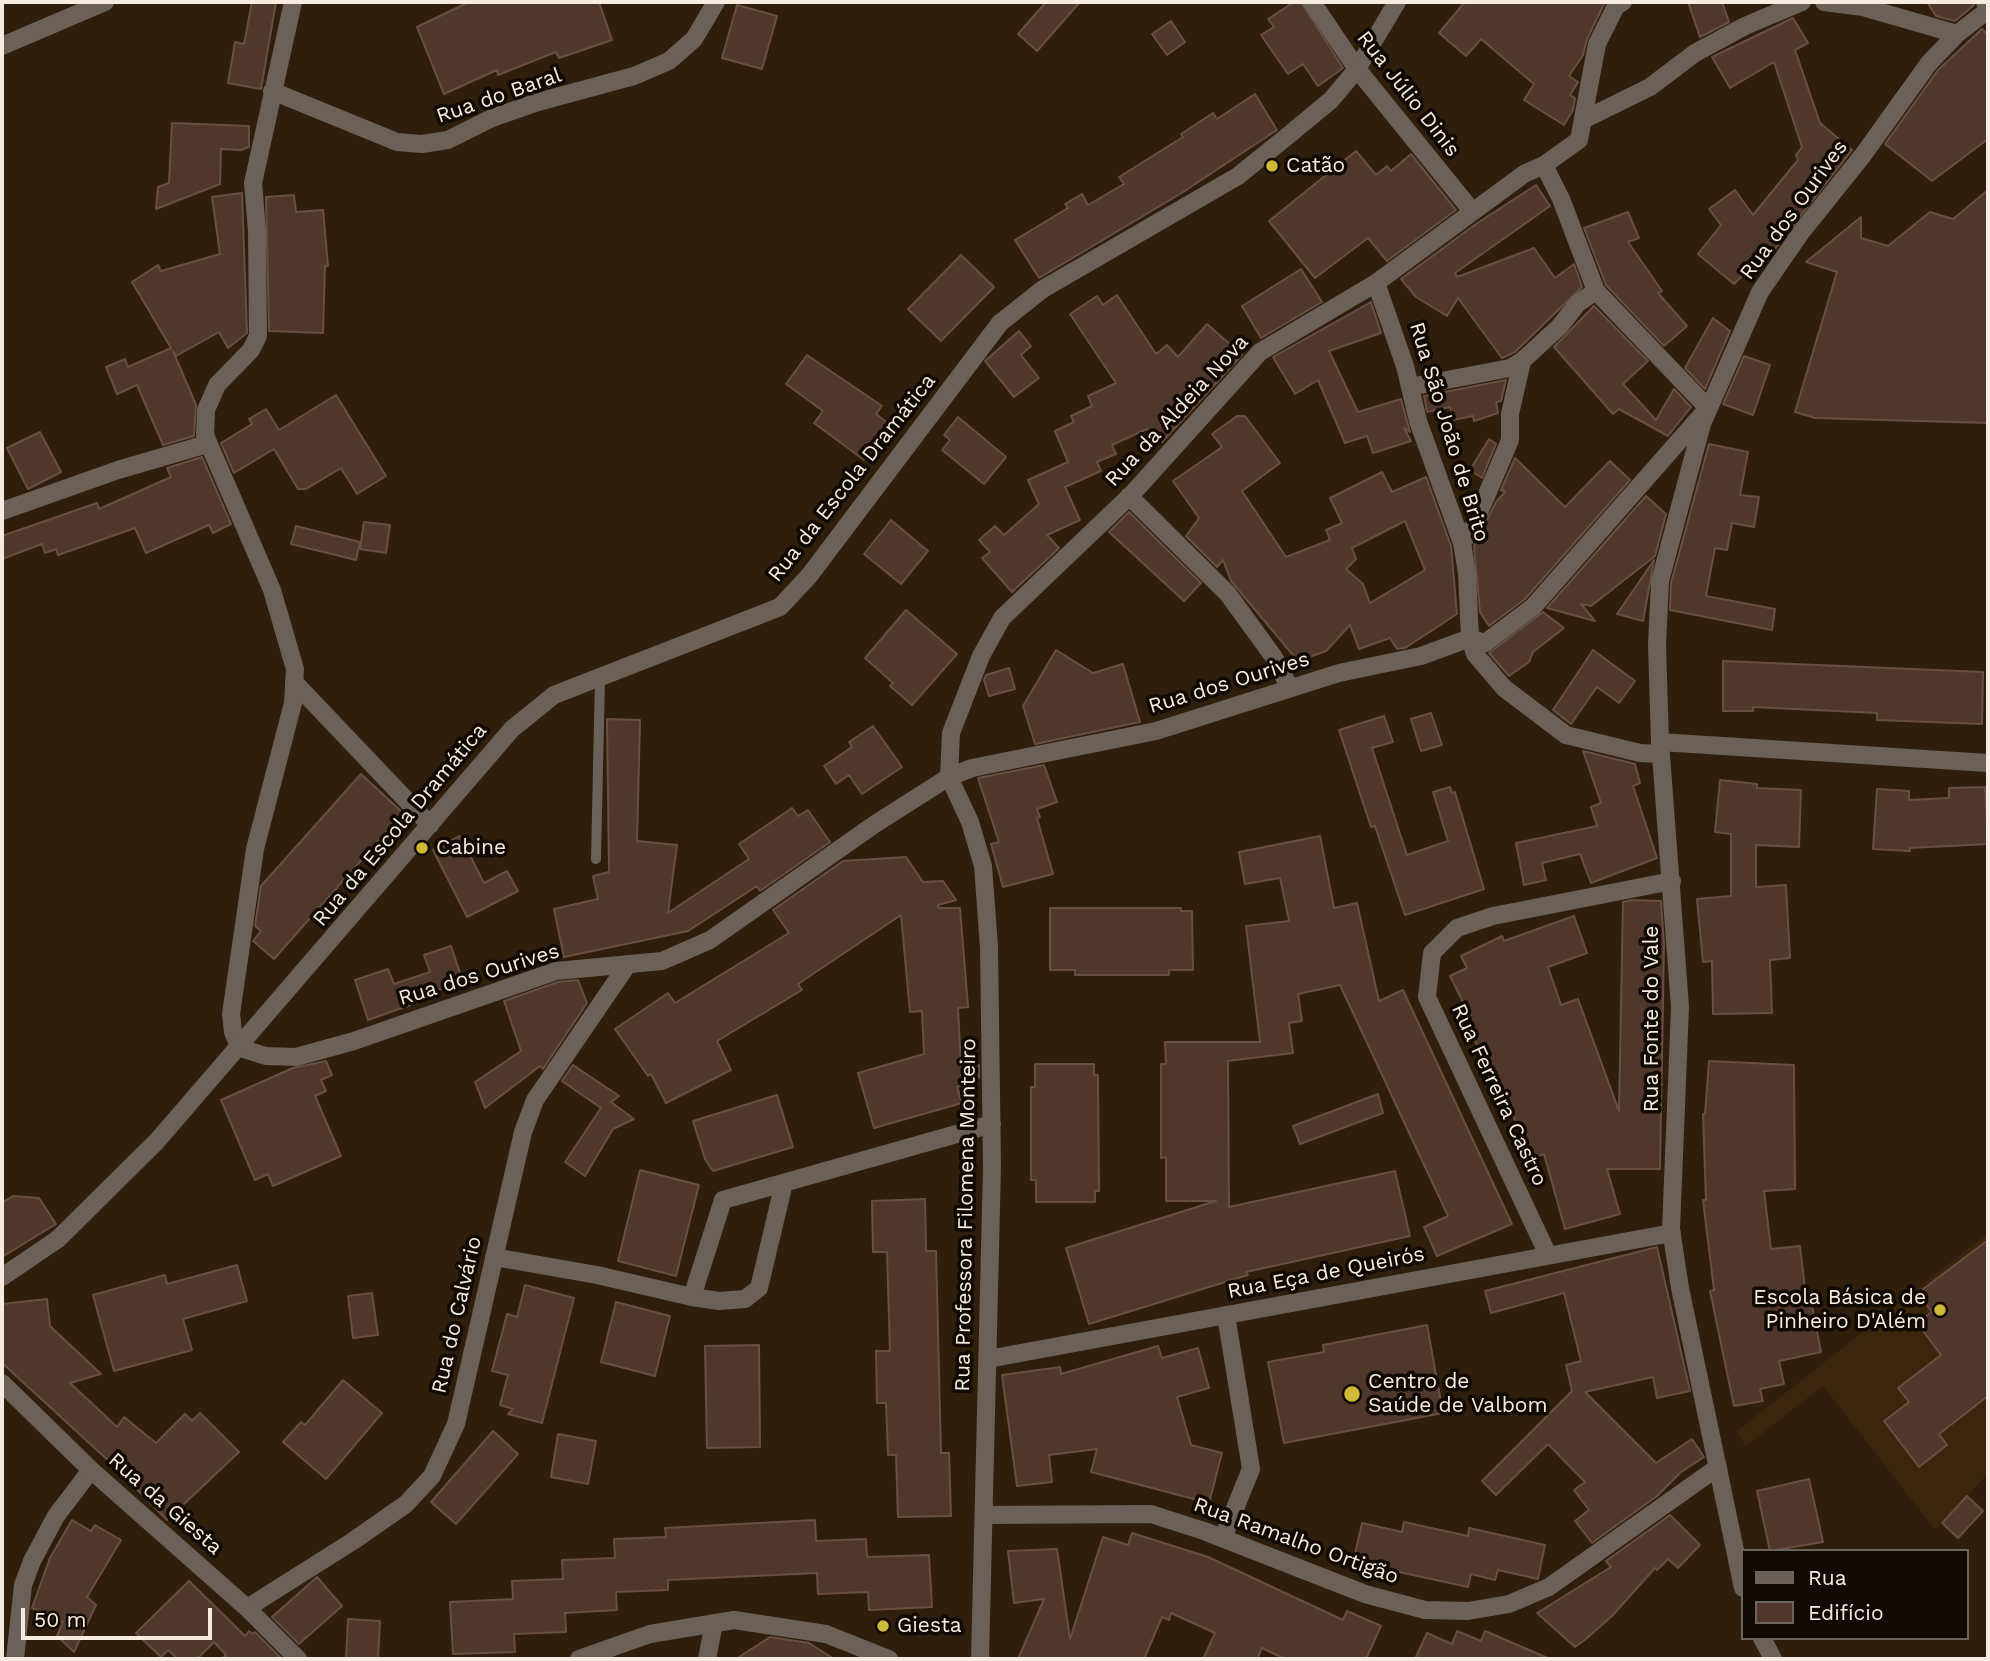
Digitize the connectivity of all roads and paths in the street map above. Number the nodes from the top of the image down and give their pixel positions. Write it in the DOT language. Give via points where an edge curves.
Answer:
graph roads {
  1 [pos="104,2"];
  2 [pos="293,2"];
  3 [pos="716,2"];
  4 [pos="1312,2"];
  5 [pos="1397,2"];
  6 [pos="1623,2"];
  7 [pos="1802,2"];
  8 [pos="1824,2"];
  9 [pos="1985,2"];
  10 [pos="1988,9"];
  11 [pos="1957,34"];
  12 [pos="2,46"];
  13 [pos="1357,69"];
  14 [pos="272,91"];
  15 [pos="1583,120"];
  16 [pos="1545,165"];
  17 [pos="1472,211"];
  18 [pos="1376,283"];
  19 [pos="1596,291"];
  20 [pos="1522,361"];
  21 [pos="1410,387"];
  22 [pos="1705,416"];
  23 [pos="207,443"];
  24 [pos="1129,496"];
  25 [pos="2,511"];
  26 [pos="1462,543"];
  27 [pos="1470,638"];
  28 [pos="600,678"];
  29 [pos="294,682"];
  30 [pos="1290,688"];
  31 [pos="1660,748"];
  32 [pos="1988,763"];
  33 [pos="949,778"];
  34 [pos="430,825"];
  35 [pos="596,859"];
  36 [pos="1672,881"];
  37 [pos="628,964"];
  38 [pos="240,1048"];
  39 [pos="992,1124"];
  40 [pos="784,1183"];
  41 [pos="1672,1233"];
  42 [pos="1548,1255"];
  43 [pos="494,1256"];
  44 [pos="2,1276"];
  45 [pos="692,1297"];
  46 [pos="1226,1315"];
  47 [pos="988,1359"];
  48 [pos="2,1383"];
  49 [pos="1718,1467"];
  50 [pos="91,1470"];
  51 [pos="985,1515"];
  52 [pos="1223,1538"];
  53 [pos="1742,1583"];
  54 [pos="247,1608"];
  55 [pos="714,1623"];
  56 [pos="1763,1640"];
  57 [pos="15,1659"];
  58 [pos="298,1659"];
  59 [pos="579,1659"];
  60 [pos="707,1659"];
  61 [pos="889,1659"];
  62 [pos="980,1659"];
  63 [pos="1773,1659"];
  1 -- 12 [label="street"];
  2 -- 14 [label="street"];
  3 -- 14 [label="street, Rua do Baral" via="694,38 668,61 634,76 515,110 448,140 397,142"];
  4 -- 13 [label="street, Rua Júlio Dinis"];
  5 -- 13 [label="street, Rua da Escola Dramática"];
  6 -- 15 [label="street" via="1616,6 1597,44"];
  7 -- 15 [label="street" via="1745,26 1695,53 1650,87"];
  8 -- 11 [label="street" via="1863,7"];
  9 -- 10 [label="street"];
  10 -- 11 [label="street, Rua dos Ourives"];
  11 -- 22 [label="street, Rua dos Ourives" via="1928,63 1760,292"];
  13 -- 17 [label="street, Rua Júlio Dinis"];
  13 -- 28 [label="street, Rua da Escola Dramática" via="1331,100 1237,176 1043,289 1000,323 809,576 779,607"];
  14 -- 23 [label="street" via="253,183 258,336 251,350 216,385 206,410"];
  15 -- 16 [label="street, Rua da Aldeia Nova" via="1578,139"];
  16 -- 17 [label="street, Rua da Aldeia Nova" via="1524,174"];
  16 -- 19 [label="street"];
  17 -- 18 [label="street, Rua da Aldeia Nova"];
  18 -- 21 [label="street, Rua São João de Brito"];
  18 -- 24 [label="street, Rua da Aldeia Nova" via="1260,352"];
  19 -- 20 [label="street" via="1578,303"];
  19 -- 22 [label="street"];
  20 -- 21 [label="street" via="1510,368"];
  20 -- 26 [label="street" via="1510,414 1510,440"];
  21 -- 26 [label="street, Rua São João de Brito"];
  22 -- 27 [label="street, Rua dos Ourives" via="1533,607 1485,643"];
  22 -- 31 [label="street, Rua Fonte do Vale" via="1660,581"];
  23 -- 25 [label="street"];
  23 -- 29 [label="street" via="272,590 295,669"];
  24 -- 30 [label="street" via="1228,594"];
  24 -- 33 [label="street, Rua da Aldeia Nova" via="1002,618 981,656 951,733"];
  26 -- 27 [label="street, Rua São João de Brito"];
  27 -- 30 [label="street, Rua dos Ourives" via="1421,656"];
  27 -- 31 [label="street" via="1475,654 1504,688 1566,735 1640,753"];
  28 -- 34 [label="street, Rua da Escola Dramática" via="554,695 512,729"];
  28 -- 35 [label="lane"];
  29 -- 34 [label="street"];
  29 -- 38 [label="street" via="293,703 255,849 235,978 231,1014"];
  30 -- 33 [label="street, Rua dos Ourives" via="1156,731 972,768"];
  31 -- 32 [label="street"];
  31 -- 36 [label="street, Rua Fonte do Vale"];
  33 -- 37 [label="street, Rua dos Ourives" via="819,861 710,940 662,961"];
  33 -- 39 [label="street, Rua Professora Filomena Monteiro" via="970,822 983,866"];
  34 -- 38 [label="street, Rua da Escola Dramática"];
  36 -- 41 [label="street, Rua Fonte do Vale" via="1680,1007"];
  36 -- 42 [label="street, Rua Ferreira Castro" via="1493,916 1457,929 1432,953 1427,997"];
  37 -- 38 [label="street, Rua dos Ourives" via="556,971 296,1057 266,1056"];
  37 -- 43 [label="street, Rua do Calvário" via="535,1100"];
  38 -- 44 [label="street, Rua da Escola Dramática" via="157,1142 58,1239"];
  39 -- 40 [label="street"];
  39 -- 47 [label="street, Rua Professora Filomena Monteiro"];
  40 -- 45 [label="street" via="723,1200"];
  40 -- 45 [label="street" via="758,1288 745,1299"];
  41 -- 42 [label="street, Rua Eça de Queirós"];
  41 -- 49 [label="street, Rua Fonte do Vale"];
  42 -- 46 [label="street, Rua Eça de Queirós"];
  43 -- 45 [label="street"];
  43 -- 54 [label="street, Rua do Calvário" via="456,1424 432,1476 406,1504 364,1534"];
  46 -- 47 [label="street, Rua Eça de Queirós"];
  46 -- 52 [label="street" via="1251,1469"];
  47 -- 51 [label="street, Rua Professora Filomena Monteiro"];
  48 -- 50 [label="street, Rua da Giesta"];
  49 -- 52 [label="street, Rua Ramalho Ortigão" via="1549,1587 1509,1604 1468,1611 1425,1610 1365,1594"];
  49 -- 53 [label="street, Rua Fonte do Vale"];
  50 -- 54 [label="street, Rua da Giesta"];
  50 -- 57 [label="street" via="56,1516 32,1561 23,1585"];
  51 -- 52 [label="street, Rua Ramalho Ortigão" via="1151,1514"];
  51 -- 62 [label="street, Rua Professora Filomena Monteiro"];
  54 -- 58 [label="street, Rua da Giesta"];
  55 -- 59 [label="street" via="650,1634"];
  55 -- 60 [label="street"];
  55 -- 61 [label="street" via="734,1620 826,1634"];
  56 -- 63 [label="street"];
}
